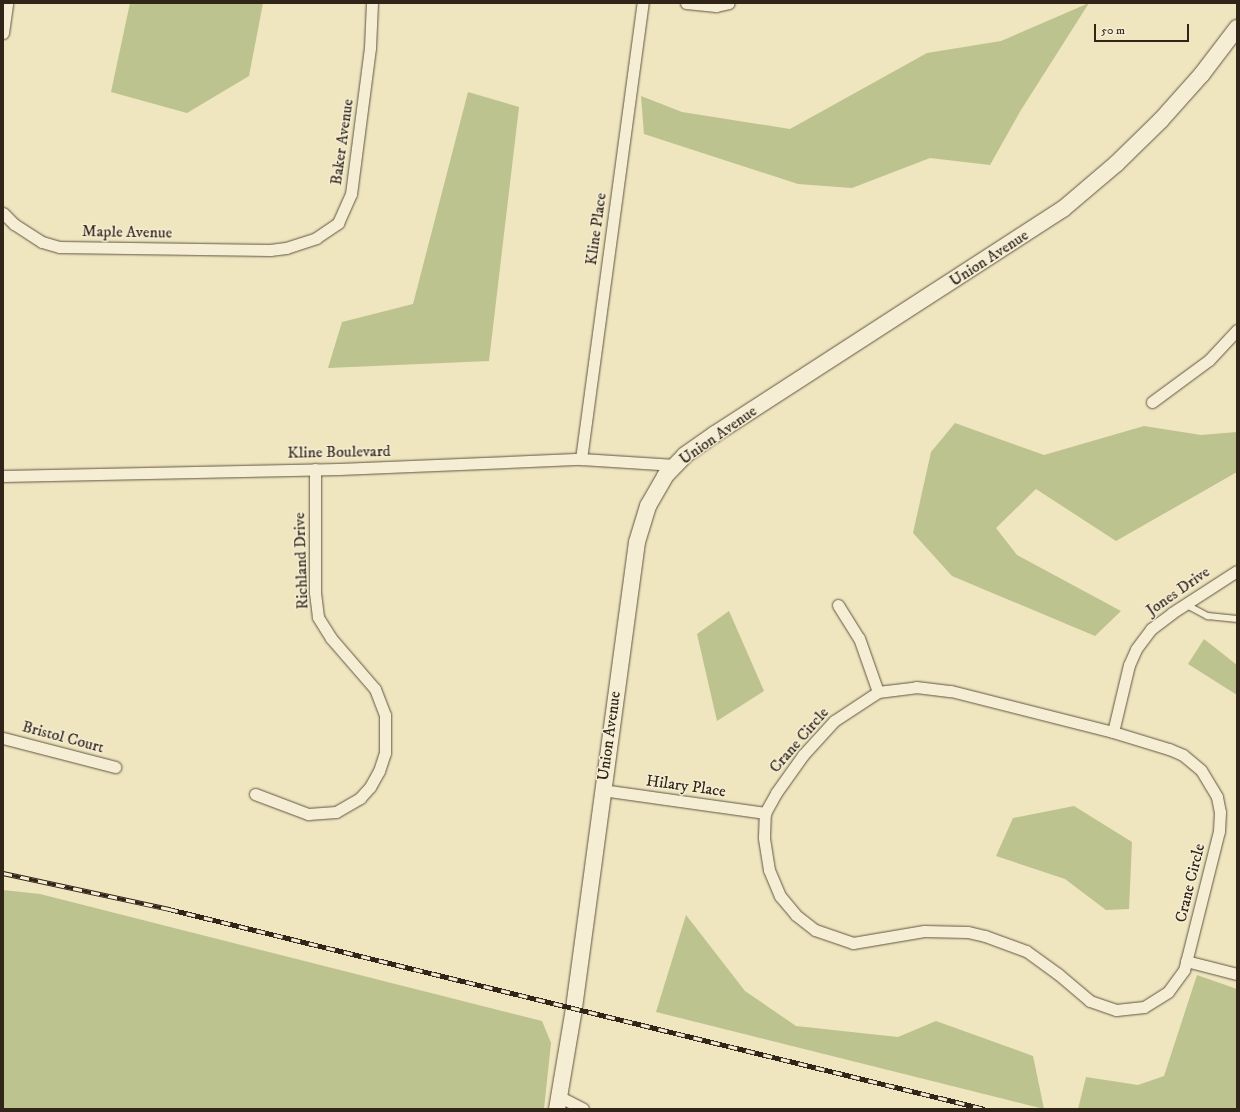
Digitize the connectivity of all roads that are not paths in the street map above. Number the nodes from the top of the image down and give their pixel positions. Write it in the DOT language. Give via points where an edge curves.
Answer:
graph roads {
  1 [pos="7,3"];
  2 [pos="372,3"];
  3 [pos="643,3"];
  4 [pos="686,3"];
  5 [pos="729,3"];
  6 [pos="1237,28"];
  7 [pos="3,33"];
  8 [pos="3,213"];
  9 [pos="262,250"];
  10 [pos="1237,330"];
  11 [pos="1152,402"];
  12 [pos="581,459"];
  13 [pos="675,465"];
  14 [pos="315,469"];
  15 [pos="3,476"];
  16 [pos="1237,571"];
  17 [pos="1185,604"];
  18 [pos="838,605"];
  19 [pos="1237,619"];
  20 [pos="878,692"];
  21 [pos="1113,732"];
  22 [pos="3,738"];
  23 [pos="115,767"];
  24 [pos="602,790"];
  25 [pos="255,794"];
  26 [pos="765,814"];
  27 [pos="1186,961"];
  28 [pos="1237,974"];
  29 [pos="558,1103"];
  30 [pos="583,1109"];
  1 -- 7 [label="street"];
  2 -- 9 [label="street, Baker Avenue" via="355,177 345,210 338,223 316,238 286,248"];
  3 -- 12 [label="street, Kline Place"];
  4 -- 5 [label="street" via="716,6"];
  6 -- 13 [label="main road, Union Avenue" via="1202,74 1161,120 1063,209 715,434"];
  8 -- 9 [label="street, Maple Avenue" via="14,224 42,242 59,247"];
  10 -- 11 [label="street" via="1209,360"];
  12 -- 13 [label="street, Kline Boulevard"];
  12 -- 14 [label="street, Kline Boulevard"];
  13 -- 24 [label="main road, Union Avenue" via="656,490 637,542"];
  14 -- 15 [label="street, Kline Boulevard"];
  14 -- 25 [label="street, Richland Drive" via="315,593 318,616 331,638 375,689 386,720 385,753 370,787 360,798 336,812 308,814"];
  16 -- 17 [label="street, Jones Drive"];
  17 -- 19 [label="lane" via="1208,616"];
  17 -- 21 [label="street, Jones Drive" via="1151,629 1136,649 1129,665"];
  18 -- 20 [label="street" via="859,638"];
  20 -- 21 [label="street, Crane Circle" via="916,687 951,691"];
  20 -- 26 [label="street, Crane Circle" via="834,721 803,755 776,793"];
  21 -- 27 [label="street, Crane Circle" via="1183,755 1201,770 1216,797 1220,812 1219,831"];
  22 -- 23 [label="street, Bristol Court"];
  24 -- 26 [label="street, Hilary Place"];
  24 -- 29 [label="main road, Union Avenue" via="574,1008"];
  26 -- 27 [label="street, Crane Circle" via="764,836 769,870 780,896 796,915 815,930 836,939 853,943 944,930 985,936 1026,951 1090,1001 1116,1010 1144,1006 1156,1001 1177,982"];
  27 -- 28 [label="street"];
  29 -- 30 [label="street"];
}
